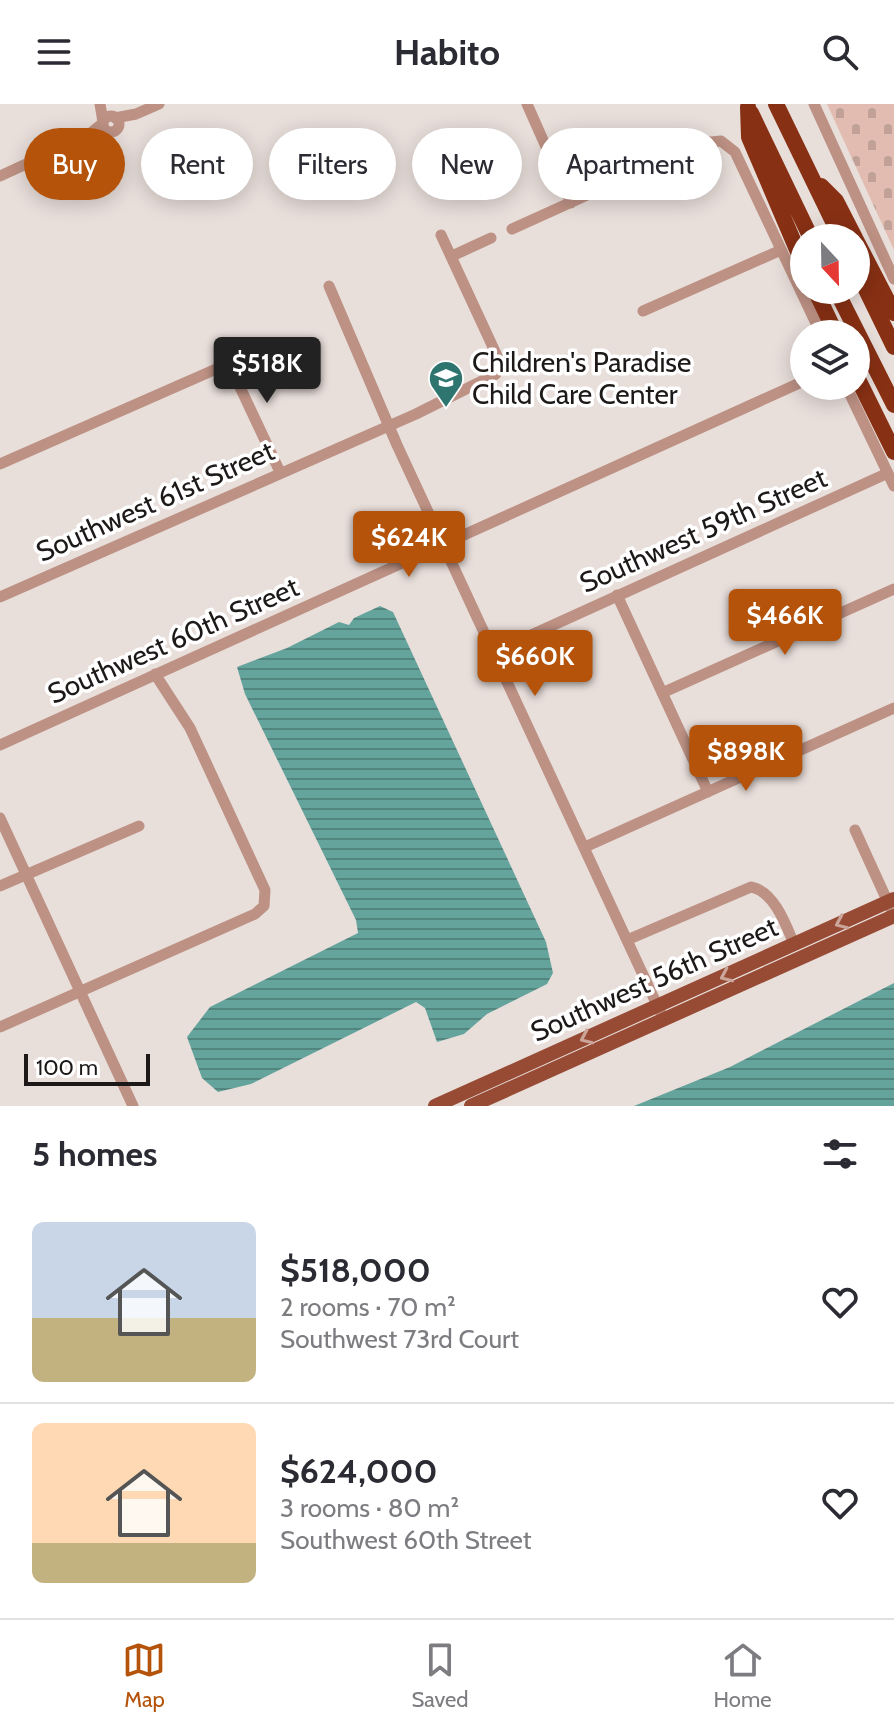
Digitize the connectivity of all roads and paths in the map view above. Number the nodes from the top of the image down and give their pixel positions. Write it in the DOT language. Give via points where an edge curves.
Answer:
graph roads {
  1 [pos="102,104"];
  2 [pos="159,104"];
  3 [pos="527,104"];
  4 [pos="776,104"];
  5 [pos="814,104"];
  6 [pos="747,105"];
  7 [pos="110,123"];
  8 [pos="0,176"];
  9 [pos="811,176"];
  10 [pos="571,203"];
  11 [pos="804,224"];
  12 [pos="834,224"];
  13 [pos="848,224"];
  14 [pos="512,229"];
  15 [pos="790,233"];
  16 [pos="441,235"];
  17 [pos="491,238"];
  18 [pos="781,250"];
  19 [pos="452,256"];
  20 [pos="870,266"];
  21 [pos="894,279"];
  22 [pos="329,286"];
  23 [pos="870,298"];
  24 [pos="843,304"];
  25 [pos="643,311"];
  26 [pos="894,313"];
  27 [pos="814,320"];
  28 [pos="894,347"];
  29 [pos="790,387"];
  30 [pos="853,400"];
  31 [pos="868,400"];
  32 [pos="894,405"];
  33 [pos="388,425"];
  34 [pos="894,452"];
  35 [pos="0,464"];
  36 [pos="280,472"];
  37 [pos="888,473"];
  38 [pos="894,486"];
  39 [pos="444,544"];
  40 [pos="894,589"];
  41 [pos="617,595"];
  42 [pos="0,597"];
  43 [pos="494,652"];
  44 [pos="155,674"];
  45 [pos="662,693"];
  46 [pos="894,708"];
  47 [pos="0,745"];
  48 [pos="708,792"];
  49 [pos="0,818"];
  50 [pos="139,826"];
  51 [pos="855,830"];
  52 [pos="585,847"];
  53 [pos="26,875"];
  54 [pos="0,886"];
  55 [pos="891,900"];
  56 [pos="894,916"];
  57 [pos="627,940"];
  58 [pos="797,951"];
  59 [pos="80,992"];
  60 [pos="660,1013"];
  61 [pos="0,1027"];
  62 [pos="133,1106"];
  63 [pos="435,1106"];
  64 [pos="471,1106"];
  1 -- 7 [label="street"];
  2 -- 7 [label="street"];
  3 -- 10 [label="street"];
  4 -- 9 [label="highway"];
  5 -- 21 [label="street"];
  6 -- 11 [label="highway"];
  6 -- 15 [label="highway" via="749,137"];
  7 -- 8 [label="street"];
  9 -- 12 [label="highway"];
  9 -- 13 [label="highway" via="836,201"];
  10 -- 14 [label="street"];
  10 -- 18 [label="street" via="702,143 721,141 735,152"];
  16 -- 19 [label="street"];
  17 -- 19 [label="street"];
  18 -- 25 [label="street"];
  18 -- 27 [label="street"];
  19 -- 33 [label="street, Southwest 61st Street" via="500,366 492,377"];
  20 -- 26 [label="highway"];
  22 -- 33 [label="street"];
  23 -- 28 [label="highway"];
  24 -- 32 [label="highway"];
  29 -- 39 [label="street, Southwest 60th Street"];
  30 -- 37 [label="street"];
  31 -- 34 [label="highway"];
  33 -- 36 [label="street, Southwest 61st Street"];
  33 -- 39 [label="street"];
  35 -- 36 [label="street" via="223,366 239,385"];
  36 -- 42 [label="street, Southwest 61st Street"];
  37 -- 38 [label="street"];
  37 -- 41 [label="street, Southwest 59th Street"];
  39 -- 43 [label="street"];
  39 -- 44 [label="street, Southwest 60th Street"];
  40 -- 45 [label="street"];
  41 -- 43 [label="street, Southwest 59th Street"];
  41 -- 45 [label="street"];
  43 -- 52 [label="street"];
  44 -- 47 [label="street, Southwest 60th Street"];
  44 -- 59 [label="street" via="190,728 265,890 265,903 255,914"];
  45 -- 48 [label="street"];
  46 -- 48 [label="street"];
  48 -- 52 [label="street"];
  49 -- 53 [label="street"];
  50 -- 53 [label="street"];
  51 -- 55 [label="street"];
  52 -- 57 [label="street"];
  53 -- 54 [label="street"];
  53 -- 59 [label="street"];
  55 -- 56 [label="street"];
  55 -- 58 [label="main road, Southwest 56th Street, one-way"];
  56 -- 58 [label="main road, Southwest 56th Street"];
  57 -- 58 [label="street" via="744,888 758,888 776,908"];
  57 -- 60 [label="street"];
  58 -- 60 [label="main road, Southwest 56th Street"];
  59 -- 61 [label="street"];
  59 -- 62 [label="street"];
  60 -- 63 [label="main road, Southwest 56th Street, one-way"];
  60 -- 64 [label="main road, Southwest 56th Street"];
}
